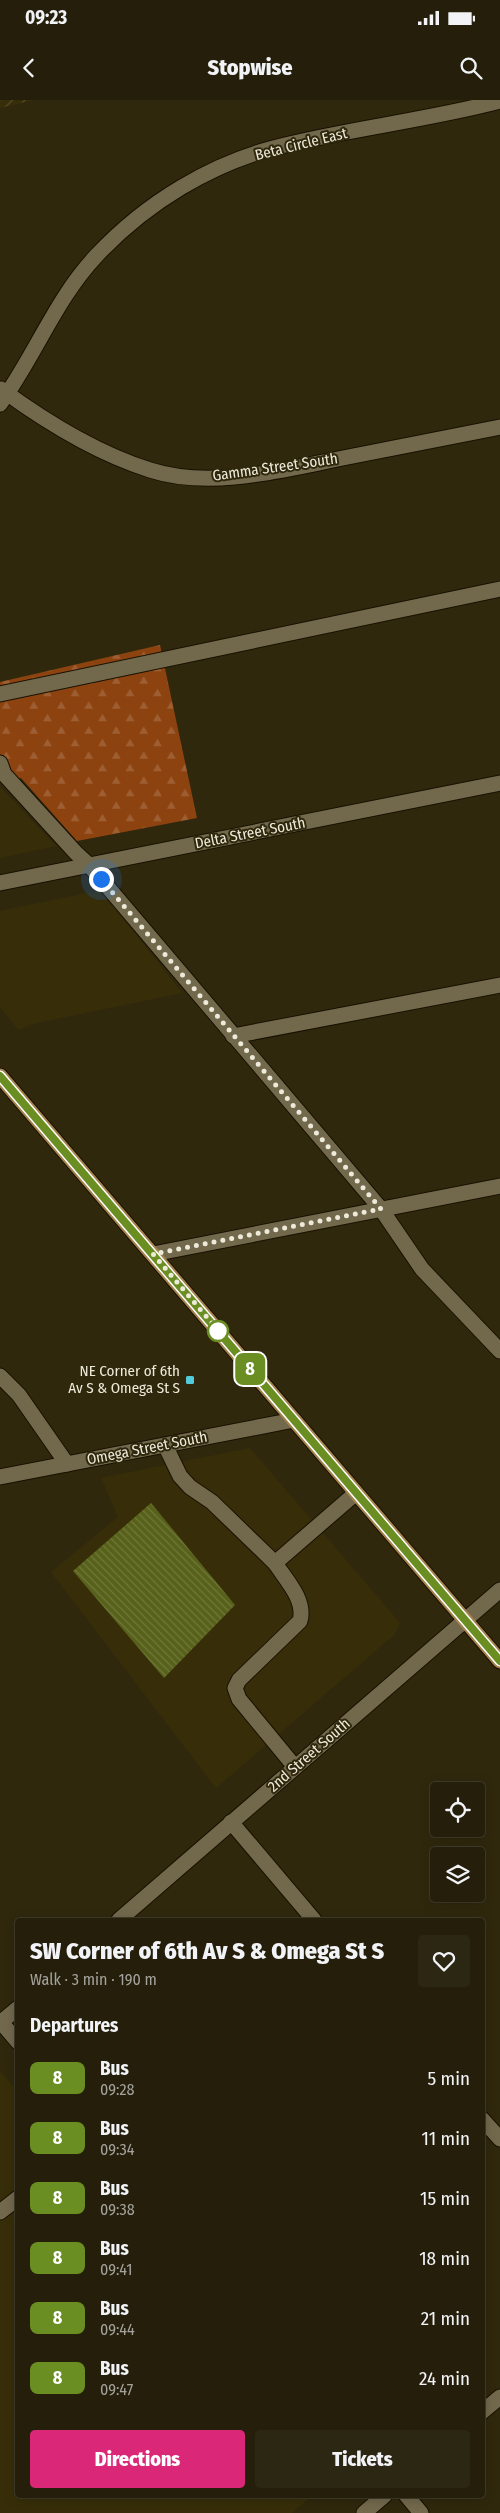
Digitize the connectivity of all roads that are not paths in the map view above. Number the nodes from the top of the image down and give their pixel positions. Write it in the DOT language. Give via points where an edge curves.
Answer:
graph roads {
  1 [pos="500,101"];
  2 [pos="2,396"];
  3 [pos="500,427"];
  4 [pos="500,589"];
  5 [pos="0,694"];
  6 [pos="0,763"];
  7 [pos="500,783"];
  8 [pos="89,865"];
  9 [pos="0,883"];
  10 [pos="500,985"];
  11 [pos="233,1036"];
  12 [pos="2,1082"];
  13 [pos="500,1186"];
  14 [pos="381,1209"];
  15 [pos="153,1254"];
  16 [pos="500,1351"];
  17 [pos="0,1376"];
  18 [pos="294,1420"];
  19 [pos="165,1445"];
  20 [pos="67,1464"];
  21 [pos="0,1477"];
  22 [pos="356,1493"];
  23 [pos="275,1563"];
  24 [pos="500,1590"];
  25 [pos="465,1620"];
  26 [pos="500,1661"];
  27 [pos="295,1767"];
  28 [pos="231,1822"];
  29 [pos="121,1918"];
  30 [pos="312,1918"];
  31 [pos="15,2010"];
  32 [pos="0,2022"];
  33 [pos="15,2039"];
  34 [pos="485,2122"];
  35 [pos="500,2139"];
  36 [pos="15,2200"];
  37 [pos="0,2212"];
  38 [pos="500,2397"];
  39 [pos="485,2410"];
  40 [pos="382,2498"];
  41 [pos="409,2498"];
  42 [pos="364,2513"];
  43 [pos="422,2513"];
  1 -- 2 [label="street, Beta Circle East" via="280,146 210,172 168,196 131,223 96,256 69,291"];
  2 -- 3 [label="street, Gamma Street South" via="94,447 150,470 185,477 229,477"];
  4 -- 5 [label="street"];
  6 -- 8 [label="street" via="4,774"];
  7 -- 8 [label="street, Delta Street South"];
  8 -- 9 [label="street, Delta Street South"];
  8 -- 11 [label="street"];
  10 -- 11 [label="street"];
  11 -- 14 [label="street"];
  12 -- 15 [label="main road"];
  13 -- 14 [label="street"];
  14 -- 15 [label="street"];
  14 -- 16 [label="street" via="422,1269"];
  15 -- 18 [label="main road"];
  17 -- 20 [label="street" via="19,1395"];
  18 -- 19 [label="street, Omega Street South"];
  18 -- 22 [label="main road"];
  19 -- 20 [label="street, Omega Street South"];
  19 -- 23 [label="street" via="180,1476 190,1487 212,1502"];
  20 -- 21 [label="street, Omega Street South"];
  22 -- 23 [label="street"];
  22 -- 25 [label="main road"];
  23 -- 27 [label="street" via="300,1602 303,1611 300,1621 239,1680 235,1688 239,1699"];
  24 -- 25 [label="street, 2nd Street South"];
  25 -- 26 [label="main road"];
  25 -- 27 [label="street, 2nd Street South"];
  27 -- 28 [label="street, 2nd Street South"];
  28 -- 29 [label="street, 2nd Street South"];
  28 -- 30 [label="street"];
  31 -- 32 [label="street"];
  32 -- 33 [label="street"];
  34 -- 35 [label="street"];
  36 -- 37 [label="street"];
  38 -- 39 [label="street"];
  40 -- 42 [label="street"];
  41 -- 43 [label="street"];
}
